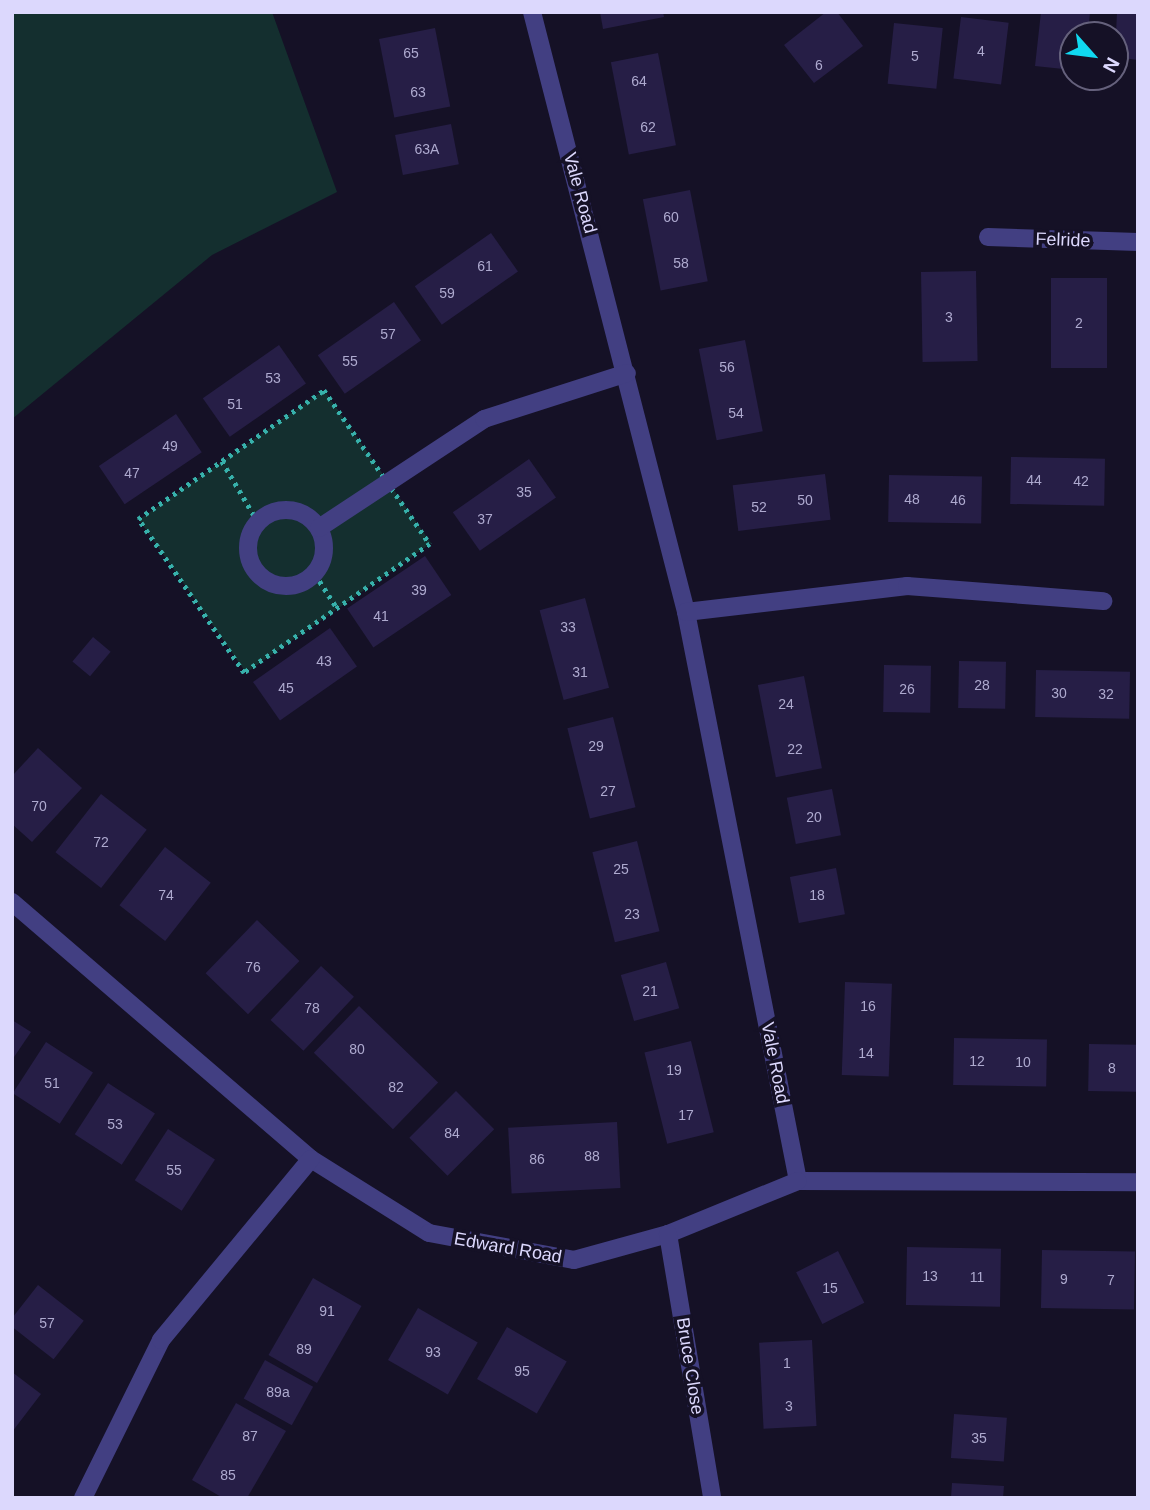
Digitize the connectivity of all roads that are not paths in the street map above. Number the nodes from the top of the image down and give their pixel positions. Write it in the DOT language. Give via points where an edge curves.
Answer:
graph roads {
  1 [pos="532,12"];
  2 [pos="988,237"];
  3 [pos="1138,242"];
  4 [pos="627,373"];
  5 [pos="319,528"];
  6 [pos="1103,601"];
  7 [pos="686,612"];
  8 [pos="12,902"];
  9 [pos="311,1158"];
  10 [pos="798,1181"];
  11 [pos="1138,1182"];
  12 [pos="668,1234"];
  13 [pos="83,1498"];
  14 [pos="712,1498"];
  1 -- 4 [label="street, Vale Road"];
  2 -- 3 [label="street, Felride"];
  4 -- 5 [label="street" via="484,419"];
  4 -- 7 [label="street, Vale Road"];
  5 -- 5 [label="street" via="287,510 258,522 248,552 258,575 281,587 315,574 324,552"];
  6 -- 7 [label="street" via="907,586"];
  7 -- 10 [label="street, Vale Road"];
  8 -- 9 [label="street, Edward Road"];
  9 -- 12 [label="street, Edward Road" via="429,1233 574,1260"];
  9 -- 13 [label="street" via="161,1340"];
  10 -- 11 [label="street"];
  10 -- 12 [label="street, Edward Road"];
  12 -- 14 [label="street, Bruce Close"];
}
